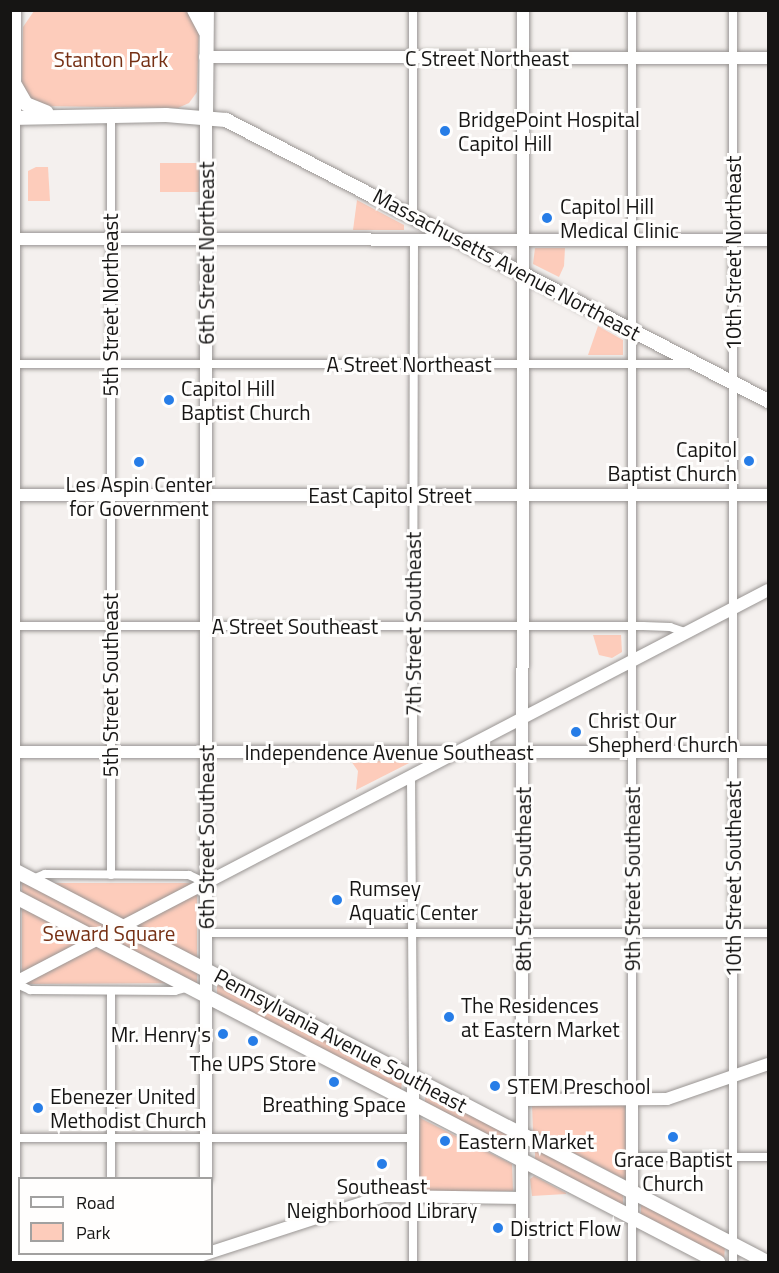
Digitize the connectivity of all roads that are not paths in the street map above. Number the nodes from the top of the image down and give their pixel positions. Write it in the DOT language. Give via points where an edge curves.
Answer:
graph roads {
  1 [pos="194,10"];
  2 [pos="207,10"];
  3 [pos="215,10"];
  4 [pos="413,10"];
  5 [pos="523,10"];
  6 [pos="632,10"];
  7 [pos="733,10"];
  8 [pos="16,16"];
  9 [pos="207,35"];
  10 [pos="12,56"];
  11 [pos="205,57"];
  12 [pos="414,58"];
  13 [pos="523,58"];
  14 [pos="632,58"];
  15 [pos="733,58"];
  16 [pos="768,58"];
  17 [pos="12,85"];
  18 [pos="205,105"];
  19 [pos="60,114"];
  20 [pos="111,114"];
  21 [pos="166,115"];
  22 [pos="12,118"];
  23 [pos="413,215"];
  24 [pos="12,239"];
  25 [pos="414,239"];
  26 [pos="111,240"];
  27 [pos="206,240"];
  28 [pos="461,240"];
  29 [pos="768,240"];
  30 [pos="523,241"];
  31 [pos="632,241"];
  32 [pos="733,241"];
  33 [pos="523,273"];
  34 [pos="632,330"];
  35 [pos="12,364"];
  36 [pos="111,364"];
  37 [pos="207,364"];
  38 [pos="413,364"];
  39 [pos="523,364"];
  40 [pos="632,364"];
  41 [pos="699,364"];
  42 [pos="733,382"];
  43 [pos="768,401"];
  44 [pos="12,495"];
  45 [pos="110,495"];
  46 [pos="206,495"];
  47 [pos="413,495"];
  48 [pos="523,495"];
  49 [pos="632,495"];
  50 [pos="733,495"];
  51 [pos="768,495"];
  52 [pos="768,590"];
  53 [pos="733,609"];
  54 [pos="13,626"];
  55 [pos="110,626"];
  56 [pos="206,626"];
  57 [pos="413,626"];
  58 [pos="523,626"];
  59 [pos="632,626"];
  60 [pos="687,633"];
  61 [pos="632,661"];
  62 [pos="523,718"];
  63 [pos="523,751"];
  64 [pos="13,752"];
  65 [pos="110,752"];
  66 [pos="206,752"];
  67 [pos="413,752"];
  68 [pos="458,752"];
  69 [pos="632,752"];
  70 [pos="733,752"];
  71 [pos="768,752"];
  72 [pos="411,777"];
  73 [pos="13,869"];
  74 [pos="111,875"];
  75 [pos="33,879"];
  76 [pos="206,882"];
  77 [pos="13,895"];
  78 [pos="123,926"];
  79 [pos="13,933"];
  80 [pos="206,933"];
  81 [pos="413,933"];
  82 [pos="523,933"];
  83 [pos="632,933"];
  84 [pos="733,933"];
  85 [pos="768,933"];
  86 [pos="98,939"];
  87 [pos="206,970"];
  88 [pos="13,984"];
  89 [pos="183,984"];
  90 [pos="111,991"];
  91 [pos="206,996"];
  92 [pos="768,1064"];
  93 [pos="733,1076"];
  94 [pos="413,1078"];
  95 [pos="523,1100"];
  96 [pos="632,1100"];
  97 [pos="413,1104"];
  98 [pos="523,1135"];
  99 [pos="111,1137"];
  100 [pos="206,1137"];
  101 [pos="13,1138"];
  102 [pos="413,1138"];
  103 [pos="632,1157"];
  104 [pos="733,1157"];
  105 [pos="768,1157"];
  106 [pos="522,1161"];
  107 [pos="111,1177"];
  108 [pos="206,1177"];
  109 [pos="632,1192"];
  110 [pos="413,1197"];
  111 [pos="522,1198"];
  112 [pos="632,1218"];
  113 [pos="733,1245"];
  114 [pos="213,1255"];
  115 [pos="111,1257"];
  116 [pos="206,1257"];
  117 [pos="13,1260"];
  118 [pos="413,1263"];
  119 [pos="522,1263"];
  120 [pos="632,1263"];
  121 [pos="718,1263"];
  122 [pos="733,1263"];
  123 [pos="767,1263"];
  1 -- 9 [label="main road"];
  2 -- 9 [label="main road, 6th Street Northeast"];
  3 -- 9 [label="main road"];
  4 -- 12 [label="street"];
  5 -- 13 [label="main road, 8th Street Southeast"];
  6 -- 14 [label="street, 9th Street Southeast"];
  7 -- 15 [label="street, 10th Street Northeast"];
  8 -- 10 [label="main road"];
  9 -- 11 [label="main road, 6th Street Northeast"];
  10 -- 17 [label="main road"];
  11 -- 12 [label="main road, C Street Northeast"];
  11 -- 18 [label="main road, 6th Street Northeast"];
  12 -- 13 [label="main road, C Street Northeast"];
  12 -- 23 [label="street"];
  13 -- 14 [label="main road, C Street Northeast"];
  13 -- 30 [label="main road, 8th Street Southeast"];
  14 -- 15 [label="main road, C Street Northeast"];
  14 -- 31 [label="street, 9th Street Southeast"];
  15 -- 16 [label="main road, C Street Northeast"];
  15 -- 32 [label="street, 10th Street Northeast"];
  17 -- 19 [label="main road" via="28,106"];
  17 -- 22 [label="main road"];
  18 -- 21 [label="main road"];
  18 -- 21 [label="main road"];
  18 -- 23 [label="main road, Massachusetts Avenue Northeast"];
  18 -- 27 [label="main road, 6th Street Northeast"];
  19 -- 20 [label="main road"];
  19 -- 22 [label="main road"];
  20 -- 21 [label="main road"];
  20 -- 26 [label="street, 5th Street Northeast"];
  22 -- 24 [label="main road"];
  23 -- 28 [label="main road, Massachusetts Avenue Northeast"];
  24 -- 26 [label="main road"];
  24 -- 35 [label="main road"];
  25 -- 27 [label="main road"];
  25 -- 28 [label="main road"];
  25 -- 38 [label="street, 7th Street Southeast"];
  26 -- 27 [label="main road"];
  26 -- 36 [label="street, 5th Street Northeast"];
  27 -- 37 [label="main road, 6th Street Northeast"];
  28 -- 30 [label="main road"];
  28 -- 33 [label="main road, Massachusetts Avenue Northeast"];
  29 -- 32 [label="main road"];
  30 -- 31 [label="main road"];
  30 -- 33 [label="main road, 8th Street Southeast"];
  31 -- 32 [label="main road"];
  31 -- 34 [label="street, 9th Street Southeast"];
  32 -- 42 [label="street, 10th Street Northeast"];
  33 -- 34 [label="main road, Massachusetts Avenue Northeast"];
  33 -- 39 [label="main road, 8th Street Southeast"];
  34 -- 40 [label="street, 9th Street Southeast"];
  34 -- 41 [label="main road, Massachusetts Avenue Northeast"];
  35 -- 36 [label="street, A Street Northeast"];
  35 -- 44 [label="main road"];
  36 -- 37 [label="street, A Street Northeast"];
  36 -- 45 [label="street, 5th Street Northeast"];
  37 -- 38 [label="street, A Street Northeast"];
  37 -- 46 [label="main road, 6th Street Northeast"];
  38 -- 39 [label="street, A Street Northeast"];
  38 -- 47 [label="street, 7th Street Southeast"];
  39 -- 40 [label="street, A Street Northeast"];
  39 -- 48 [label="main road, 8th Street Southeast"];
  40 -- 41 [label="street, A Street Northeast"];
  40 -- 49 [label="street, 9th Street Southeast"];
  41 -- 42 [label="main road, Massachusetts Avenue Northeast"];
  42 -- 43 [label="main road, Massachusetts Avenue Northeast"];
  42 -- 50 [label="street, 10th Street Northeast"];
  44 -- 45 [label="main road, East Capitol Street"];
  44 -- 54 [label="main road"];
  45 -- 46 [label="main road, East Capitol Street"];
  45 -- 55 [label="street, 5th Street Southeast"];
  46 -- 47 [label="main road, East Capitol Street"];
  46 -- 56 [label="main road, 6th Street Southeast"];
  47 -- 48 [label="main road, East Capitol Street"];
  47 -- 57 [label="street, 7th Street Southeast"];
  48 -- 49 [label="main road, East Capitol Street"];
  48 -- 58 [label="main road, 8th Street Southeast"];
  49 -- 50 [label="main road, East Capitol Street"];
  49 -- 59 [label="street, 9th Street Southeast"];
  50 -- 51 [label="main road, East Capitol Street"];
  50 -- 53 [label="street, 10th Street Southeast"];
  52 -- 53 [label="main road"];
  53 -- 60 [label="main road"];
  53 -- 70 [label="street, 10th Street Southeast"];
  54 -- 55 [label="street, A Street Southeast"];
  54 -- 64 [label="main road"];
  55 -- 56 [label="street, A Street Southeast"];
  55 -- 65 [label="street, 5th Street Southeast"];
  56 -- 57 [label="street, A Street Southeast"];
  56 -- 66 [label="main road, 6th Street Southeast"];
  57 -- 58 [label="street, A Street Southeast"];
  57 -- 67 [label="street, 7th Street Southeast"];
  58 -- 59 [label="street, A Street Southeast"];
  58 -- 62 [label="main road, 8th Street Southeast"];
  59 -- 60 [label="street, A Street Southeast" via="670,627"];
  59 -- 61 [label="street, 9th Street Southeast"];
  60 -- 61 [label="main road"];
  61 -- 62 [label="main road"];
  61 -- 69 [label="street, 9th Street Southeast"];
  62 -- 63 [label="main road, 8th Street Southeast"];
  62 -- 68 [label="main road"];
  63 -- 68 [label="main road, Independence Avenue Southeast"];
  63 -- 69 [label="main road, Independence Avenue Southeast"];
  63 -- 82 [label="main road, 8th Street Southeast"];
  64 -- 65 [label="main road, Independence Avenue Southeast"];
  64 -- 73 [label="main road"];
  65 -- 66 [label="main road, Independence Avenue Southeast"];
  65 -- 74 [label="street, 5th Street Southeast"];
  66 -- 67 [label="main road, Independence Avenue Southeast"];
  66 -- 76 [label="main road, 6th Street Southeast"];
  67 -- 68 [label="main road, Independence Avenue Southeast"];
  68 -- 72 [label="main road"];
  69 -- 70 [label="main road, Independence Avenue Southeast"];
  69 -- 83 [label="street, 9th Street Southeast"];
  70 -- 71 [label="main road, Independence Avenue Southeast"];
  70 -- 84 [label="street, 10th Street Southeast"];
  72 -- 76 [label="main road"];
  72 -- 81 [label="street"];
  73 -- 75 [label="main road, Pennsylvania Avenue Southeast"];
  73 -- 77 [label="main road"];
  74 -- 75 [label="street" via="45,874"];
  74 -- 76 [label="street" via="189,875"];
  75 -- 77 [label="main road"];
  75 -- 78 [label="main road, Pennsylvania Avenue Southeast"];
  76 -- 78 [label="main road"];
  76 -- 80 [label="main road, 6th Street Southeast"];
  77 -- 79 [label="main road"];
  77 -- 86 [label="main road, Pennsylvania Avenue Southeast"];
  78 -- 86 [label="main road"];
  78 -- 87 [label="main road, Pennsylvania Avenue Southeast"];
  79 -- 88 [label="main road"];
  80 -- 81 [label="street"];
  80 -- 87 [label="main road, 6th Street Southeast"];
  81 -- 82 [label="street"];
  81 -- 94 [label="street"];
  82 -- 83 [label="street"];
  82 -- 95 [label="main road, 8th Street Southeast"];
  83 -- 84 [label="street"];
  83 -- 96 [label="street, 9th Street Southeast"];
  84 -- 85 [label="street"];
  84 -- 93 [label="street, 10th Street Southeast"];
  86 -- 88 [label="main road"];
  86 -- 89 [label="main road, Pennsylvania Avenue Southeast"];
  87 -- 89 [label="main road"];
  87 -- 91 [label="main road, 6th Street Southeast"];
  87 -- 94 [label="main road, Pennsylvania Avenue Southeast"];
  88 -- 90 [label="street" via="26,990"];
  88 -- 101 [label="main road"];
  89 -- 90 [label="street" via="175,991"];
  89 -- 91 [label="main road, Pennsylvania Avenue Southeast"];
  90 -- 99 [label="street"];
  91 -- 97 [label="main road, Pennsylvania Avenue Southeast"];
  91 -- 100 [label="main road, 6th Street Southeast"];
  92 -- 93 [label="main road"];
  93 -- 96 [label="main road" via="667,1099"];
  93 -- 104 [label="street, 10th Street Southeast"];
  94 -- 97 [label="main road"];
  94 -- 98 [label="main road, Pennsylvania Avenue Southeast"];
  95 -- 96 [label="main road"];
  95 -- 98 [label="main road, 8th Street Southeast"];
  96 -- 103 [label="main road, 9th Street Southeast"];
  97 -- 102 [label="main road"];
  97 -- 106 [label="main road, Pennsylvania Avenue Southeast"];
  98 -- 106 [label="main road, 8th Street Southeast"];
  98 -- 109 [label="main road, Pennsylvania Avenue Southeast"];
  99 -- 100 [label="street"];
  99 -- 101 [label="street"];
  99 -- 107 [label="street"];
  100 -- 102 [label="street"];
  100 -- 108 [label="main road, 6th Street Southeast"];
  101 -- 117 [label="main road"];
  102 -- 110 [label="main road"];
  103 -- 104 [label="street"];
  103 -- 109 [label="main road, 9th Street Southeast"];
  104 -- 105 [label="street"];
  104 -- 113 [label="street, 10th Street Southeast"];
  106 -- 111 [label="main road, 8th Street Southeast"];
  106 -- 112 [label="main road, Pennsylvania Avenue Southeast"];
  109 -- 112 [label="main road, 9th Street Southeast"];
  109 -- 113 [label="main road, Pennsylvania Avenue Southeast"];
  110 -- 111 [label="main road"];
  110 -- 114 [label="main road" via="384,1196"];
  110 -- 118 [label="street"];
  111 -- 119 [label="main road, 8th Street Southeast"];
  112 -- 120 [label="street, 9th Street Southeast"];
  112 -- 121 [label="main road, Pennsylvania Avenue Southeast"];
  113 -- 122 [label="street, 10th Street Southeast"];
  113 -- 123 [label="main road, Pennsylvania Avenue Southeast"];
  115 -- 116 [label="main road"];
  115 -- 117 [label="main road"];
}
